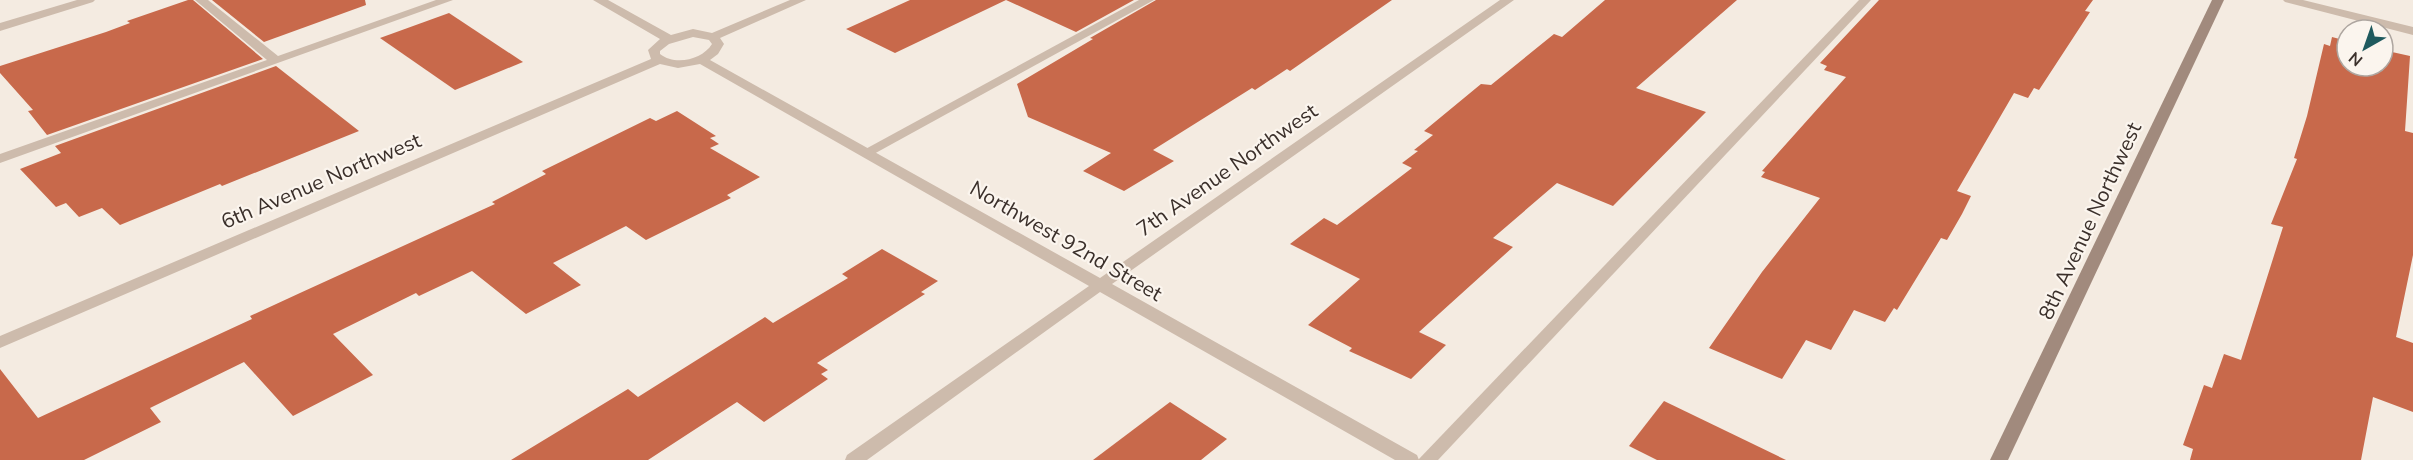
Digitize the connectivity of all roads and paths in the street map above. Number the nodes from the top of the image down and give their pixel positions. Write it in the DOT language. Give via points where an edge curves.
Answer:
graph roads {
  1 [pos="89,0"];
  2 [pos="201,0"];
  3 [pos="447,0"];
  4 [pos="599,0"];
  5 [pos="800,0"];
  6 [pos="1148,0"];
  7 [pos="1508,0"];
  8 [pos="1865,0"];
  9 [pos="2218,0"];
  10 [pos="2289,0"];
  11 [pos="0,27"];
  12 [pos="2413,31"];
  13 [pos="713,37"];
  14 [pos="669,39"];
  15 [pos="700,59"];
  16 [pos="659,60"];
  17 [pos="276,61"];
  18 [pos="867,152"];
  19 [pos="0,159"];
  20 [pos="1100,285"];
  21 [pos="0,342"];
  22 [pos="854,460"];
  23 [pos="1410,460"];
  24 [pos="1427,460"];
  25 [pos="1999,460"];
  1 -- 11 [label="street"];
  2 -- 17 [label="street"];
  3 -- 17 [label="street"];
  4 -- 14 [label="street"];
  5 -- 13 [label="street"];
  6 -- 18 [label="street"];
  7 -- 20 [label="street, 7th Avenue Northwest"];
  8 -- 24 [label="street"];
  9 -- 25 [label="street, 8th Avenue Northwest"];
  10 -- 12 [label="street"];
  13 -- 14 [label="street" via="693,33"];
  13 -- 15 [label="street" via="718,44 716,49"];
  14 -- 16 [label="street" via="654,50"];
  15 -- 16 [label="street" via="672,63"];
  15 -- 18 [label="street, Northwest 92nd Street"];
  16 -- 21 [label="street, 6th Avenue Northwest"];
  17 -- 19 [label="street"];
  18 -- 20 [label="street, Northwest 92nd Street"];
  20 -- 22 [label="street, 7th Avenue Northwest"];
  20 -- 23 [label="street, Northwest 92nd Street"];
}
